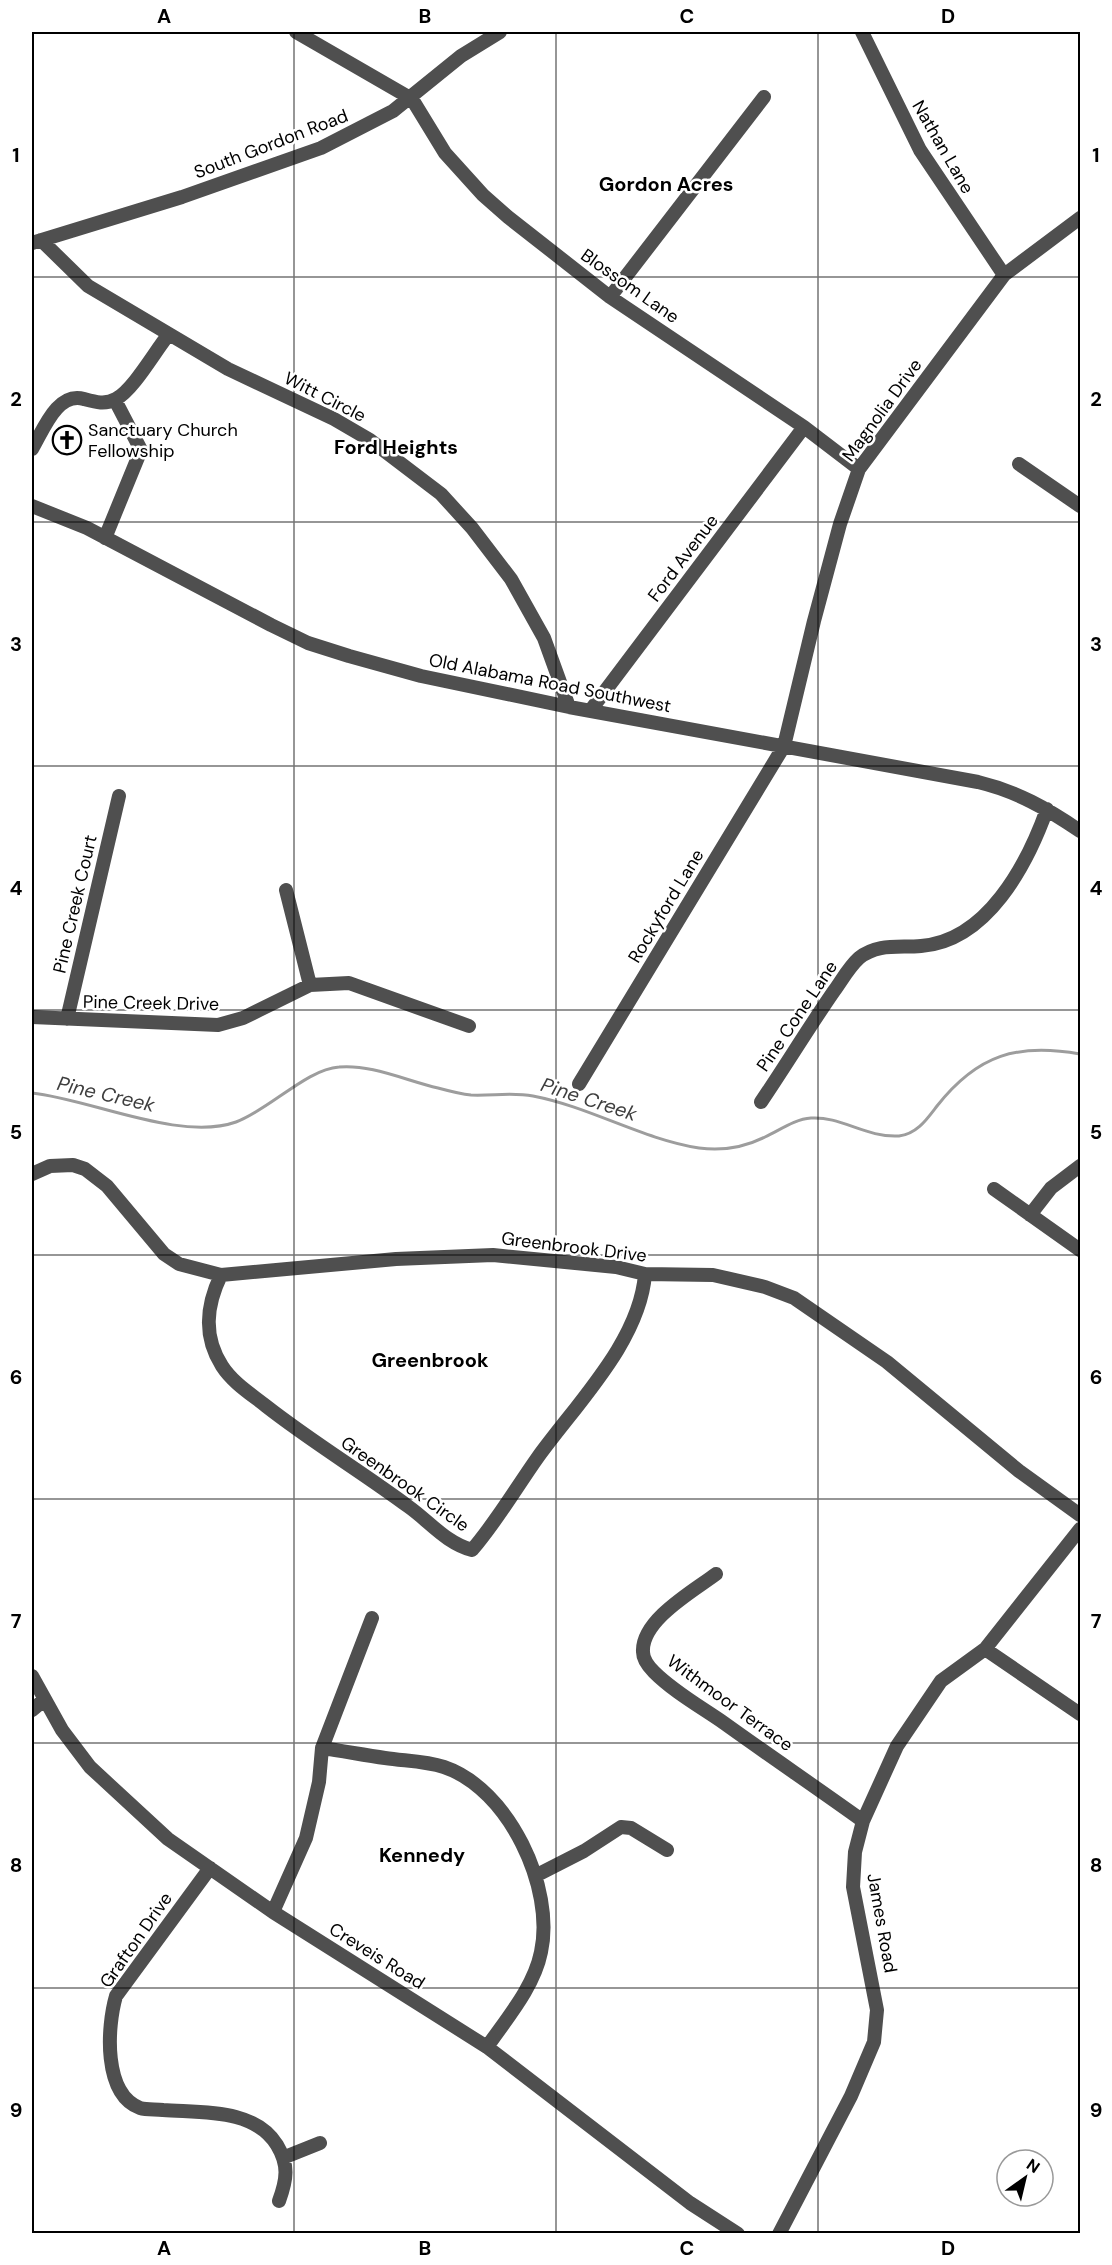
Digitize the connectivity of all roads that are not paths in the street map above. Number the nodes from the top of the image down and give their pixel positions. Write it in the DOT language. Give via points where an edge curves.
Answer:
graph roads {
  1 [pos="296,32"];
  2 [pos="500,32"];
  3 [pos="862,32"];
  4 [pos="764,97"];
  5 [pos="412,99"];
  6 [pos="1080,218"];
  7 [pos="36,241"];
  8 [pos="1004,275"];
  9 [pos="610,297"];
  10 [pos="169,334"];
  11 [pos="115,400"];
  12 [pos="804,426"];
  13 [pos="32,449"];
  14 [pos="1018,464"];
  15 [pos="859,469"];
  16 [pos="32,506"];
  17 [pos="1080,506"];
  18 [pos="105,538"];
  19 [pos="569,707"];
  20 [pos="590,711"];
  21 [pos="784,746"];
  22 [pos="118,796"];
  23 [pos="1047,809"];
  24 [pos="1080,831"];
  25 [pos="285,890"];
  26 [pos="310,985"];
  27 [pos="32,1017"];
  28 [pos="67,1019"];
  29 [pos="469,1026"];
  30 [pos="579,1084"];
  31 [pos="761,1102"];
  32 [pos="1080,1167"];
  33 [pos="32,1174"];
  34 [pos="994,1189"];
  35 [pos="1030,1215"];
  36 [pos="1080,1250"];
  37 [pos="645,1274"];
  38 [pos="221,1275"];
  39 [pos="1080,1515"];
  40 [pos="1080,1529"];
  41 [pos="716,1574"];
  42 [pos="372,1618"];
  43 [pos="985,1649"];
  44 [pos="32,1676"];
  45 [pos="44,1700"];
  46 [pos="32,1710"];
  47 [pos="1080,1714"];
  48 [pos="322,1748"];
  49 [pos="863,1821"];
  50 [pos="667,1850"];
  51 [pos="210,1868"];
  52 [pos="537,1875"];
  53 [pos="273,1912"];
  54 [pos="487,2047"];
  55 [pos="320,2143"];
  56 [pos="285,2157"];
  57 [pos="279,2201"];
  58 [pos="738,2234"];
  59 [pos="779,2234"];
  1 -- 5 [label="street"];
  2 -- 5 [label="street, South Gordon Road" via="461,56"];
  3 -- 8 [label="street, Nathan Lane" via="920,150"];
  4 -- 9 [label="street"];
  5 -- 7 [label="street, South Gordon Road" via="321,148 182,197"];
  5 -- 9 [label="street, Blossom Lane" via="445,153 483,195"];
  6 -- 8 [label="street, Magnolia Drive"];
  7 -- 10 [label="street, Witt Circle" via="88,286"];
  8 -- 15 [label="street, Magnolia Drive"];
  9 -- 12 [label="street, Blossom Lane"];
  10 -- 11 [label="street"];
  10 -- 19 [label="street, Witt Circle" via="228,369 352,430 404,463 441,494 511,579 544,638"];
  11 -- 13 [label="street" via="94,403 76,397 64,401"];
  11 -- 18 [label="street" via="141,450"];
  12 -- 15 [label="street, Blossom Lane"];
  12 -- 20 [label="street, Ford Avenue"];
  14 -- 17 [label="street"];
  15 -- 21 [label="street, Magnolia Drive" via="808,642"];
  16 -- 18 [label="street, Old Alabama Road Southwest"];
  18 -- 19 [label="street, Old Alabama Road Southwest" via="308,643 421,676"];
  19 -- 20 [label="street, Old Alabama Road Southwest"];
  20 -- 21 [label="street, Old Alabama Road Southwest"];
  21 -- 23 [label="street, Old Alabama Road Southwest" via="1004,788"];
  21 -- 30 [label="street, Rockyford Lane"];
  22 -- 28 [label="street, Pine Creek Court"];
  23 -- 24 [label="street, Old Alabama Road Southwest"];
  23 -- 31 [label="street, Pine Cone Lane" via="1014,876 979,921 964,933 921,946 885,947 859,958"];
  25 -- 26 [label="street"];
  26 -- 28 [label="street, Pine Creek Drive" via="243,1018 218,1024"];
  26 -- 29 [label="street, Pine Creek Drive" via="349,983"];
  27 -- 28 [label="street, Pine Creek Drive"];
  32 -- 35 [label="street" via="1051,1188"];
  33 -- 38 [label="street, Greenbrook Drive" via="50,1166 85,1169 107,1186 164,1254 178,1264"];
  34 -- 35 [label="street"];
  35 -- 36 [label="street"];
  37 -- 38 [label="street, Greenbrook Drive" via="616,1267 493,1255 396,1259"];
  37 -- 38 [label="street, Greenbrook Circle" via="639,1308 623,1338 472,1550 453,1544 410,1507 286,1422 237,1383 216,1354 207,1324"];
  37 -- 39 [label="street, Greenbrook Drive" via="713,1275 756,1284 794,1298 887,1362 1019,1471"];
  40 -- 43 [label="street, James Road"];
  41 -- 49 [label="street, Withmoor Terrace" via="676,1601 655,1624 643,1652 646,1662 692,1700"];
  42 -- 48 [label="street"];
  43 -- 47 [label="street"];
  43 -- 49 [label="street, James Road" via="956,1669 931,1694 897,1746"];
  44 -- 45 [label="street, Creveis Road"];
  45 -- 46 [label="street"];
  45 -- 51 [label="street, Creveis Road" via="90,1767 168,1839"];
  48 -- 52 [label="street" via="444,1767 467,1778 493,1802 517,1836"];
  48 -- 53 [label="street" via="306,1838"];
  49 -- 59 [label="street, James Road" via="855,1852 853,1887 873,1981 876,2034 851,2096"];
  50 -- 52 [label="street" via="631,1828 621,1827"];
  51 -- 53 [label="street, Creveis Road"];
  51 -- 56 [label="street, Grafton Drive" via="116,1996 111,2015 113,2079 125,2098 141,2108 235,2115 259,2127"];
  52 -- 54 [label="street" via="544,1904 541,1954 518,2003"];
  53 -- 54 [label="street, Creveis Road"];
  54 -- 58 [label="street, Creveis Road" via="690,2203"];
  55 -- 56 [label="street"];
  56 -- 57 [label="street" via="287,2179"];
}
